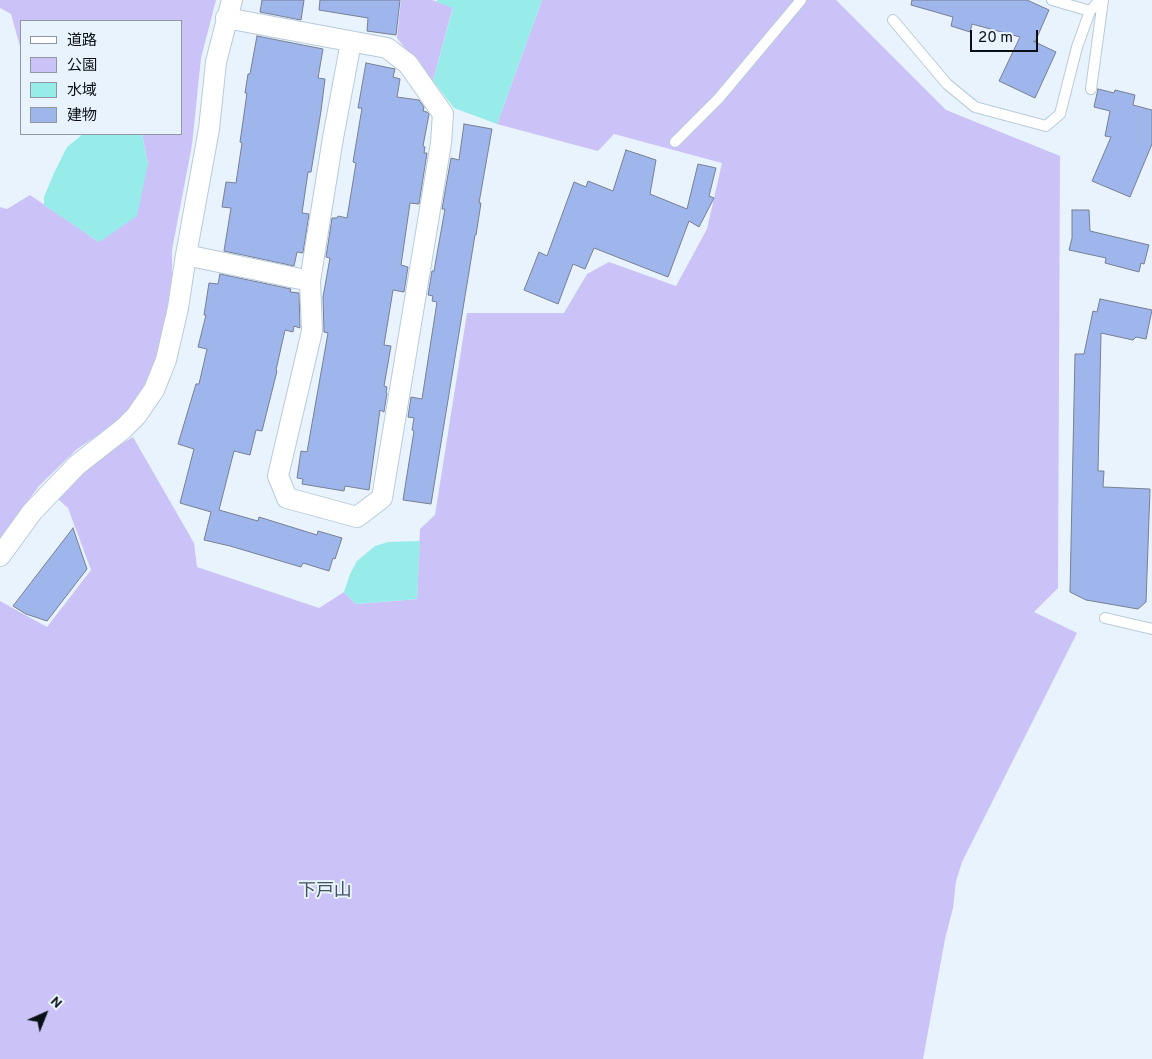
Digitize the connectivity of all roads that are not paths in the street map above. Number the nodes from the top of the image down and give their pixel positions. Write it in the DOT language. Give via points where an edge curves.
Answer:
graph roads {
  1 [pos="801,0"];
  2 [pos="1052,0"];
  3 [pos="1102,0"];
  4 [pos="229,9"];
  5 [pos="1090,11"];
  6 [pos="893,20"];
  7 [pos="351,42"];
  8 [pos="1091,89"];
  9 [pos="675,142"];
  10 [pos="186,255"];
  11 [pos="310,281"];
  12 [pos="0,556"];
  13 [pos="1105,618"];
  14 [pos="1152,629"];
  1 -- 9 [label="lane" via="720,98"];
  2 -- 5 [label="lane"];
  3 -- 5 [label="lane"];
  3 -- 8 [label="lane"];
  4 -- 7 [label="street"];
  4 -- 10 [label="street" via="216,62"];
  5 -- 6 [label="lane" via="1076,47 1060,114 1046,126 975,107 947,84"];
  7 -- 11 [label="street"];
  7 -- 11 [label="street" via="387,48 408,64 443,114 441,143 382,498 358,516 287,498 278,476 312,331"];
  10 -- 11 [label="street"];
  10 -- 12 [label="street" via="166,360 154,390 123,430 77,465 32,512"];
  13 -- 14 [label="lane"];
}
